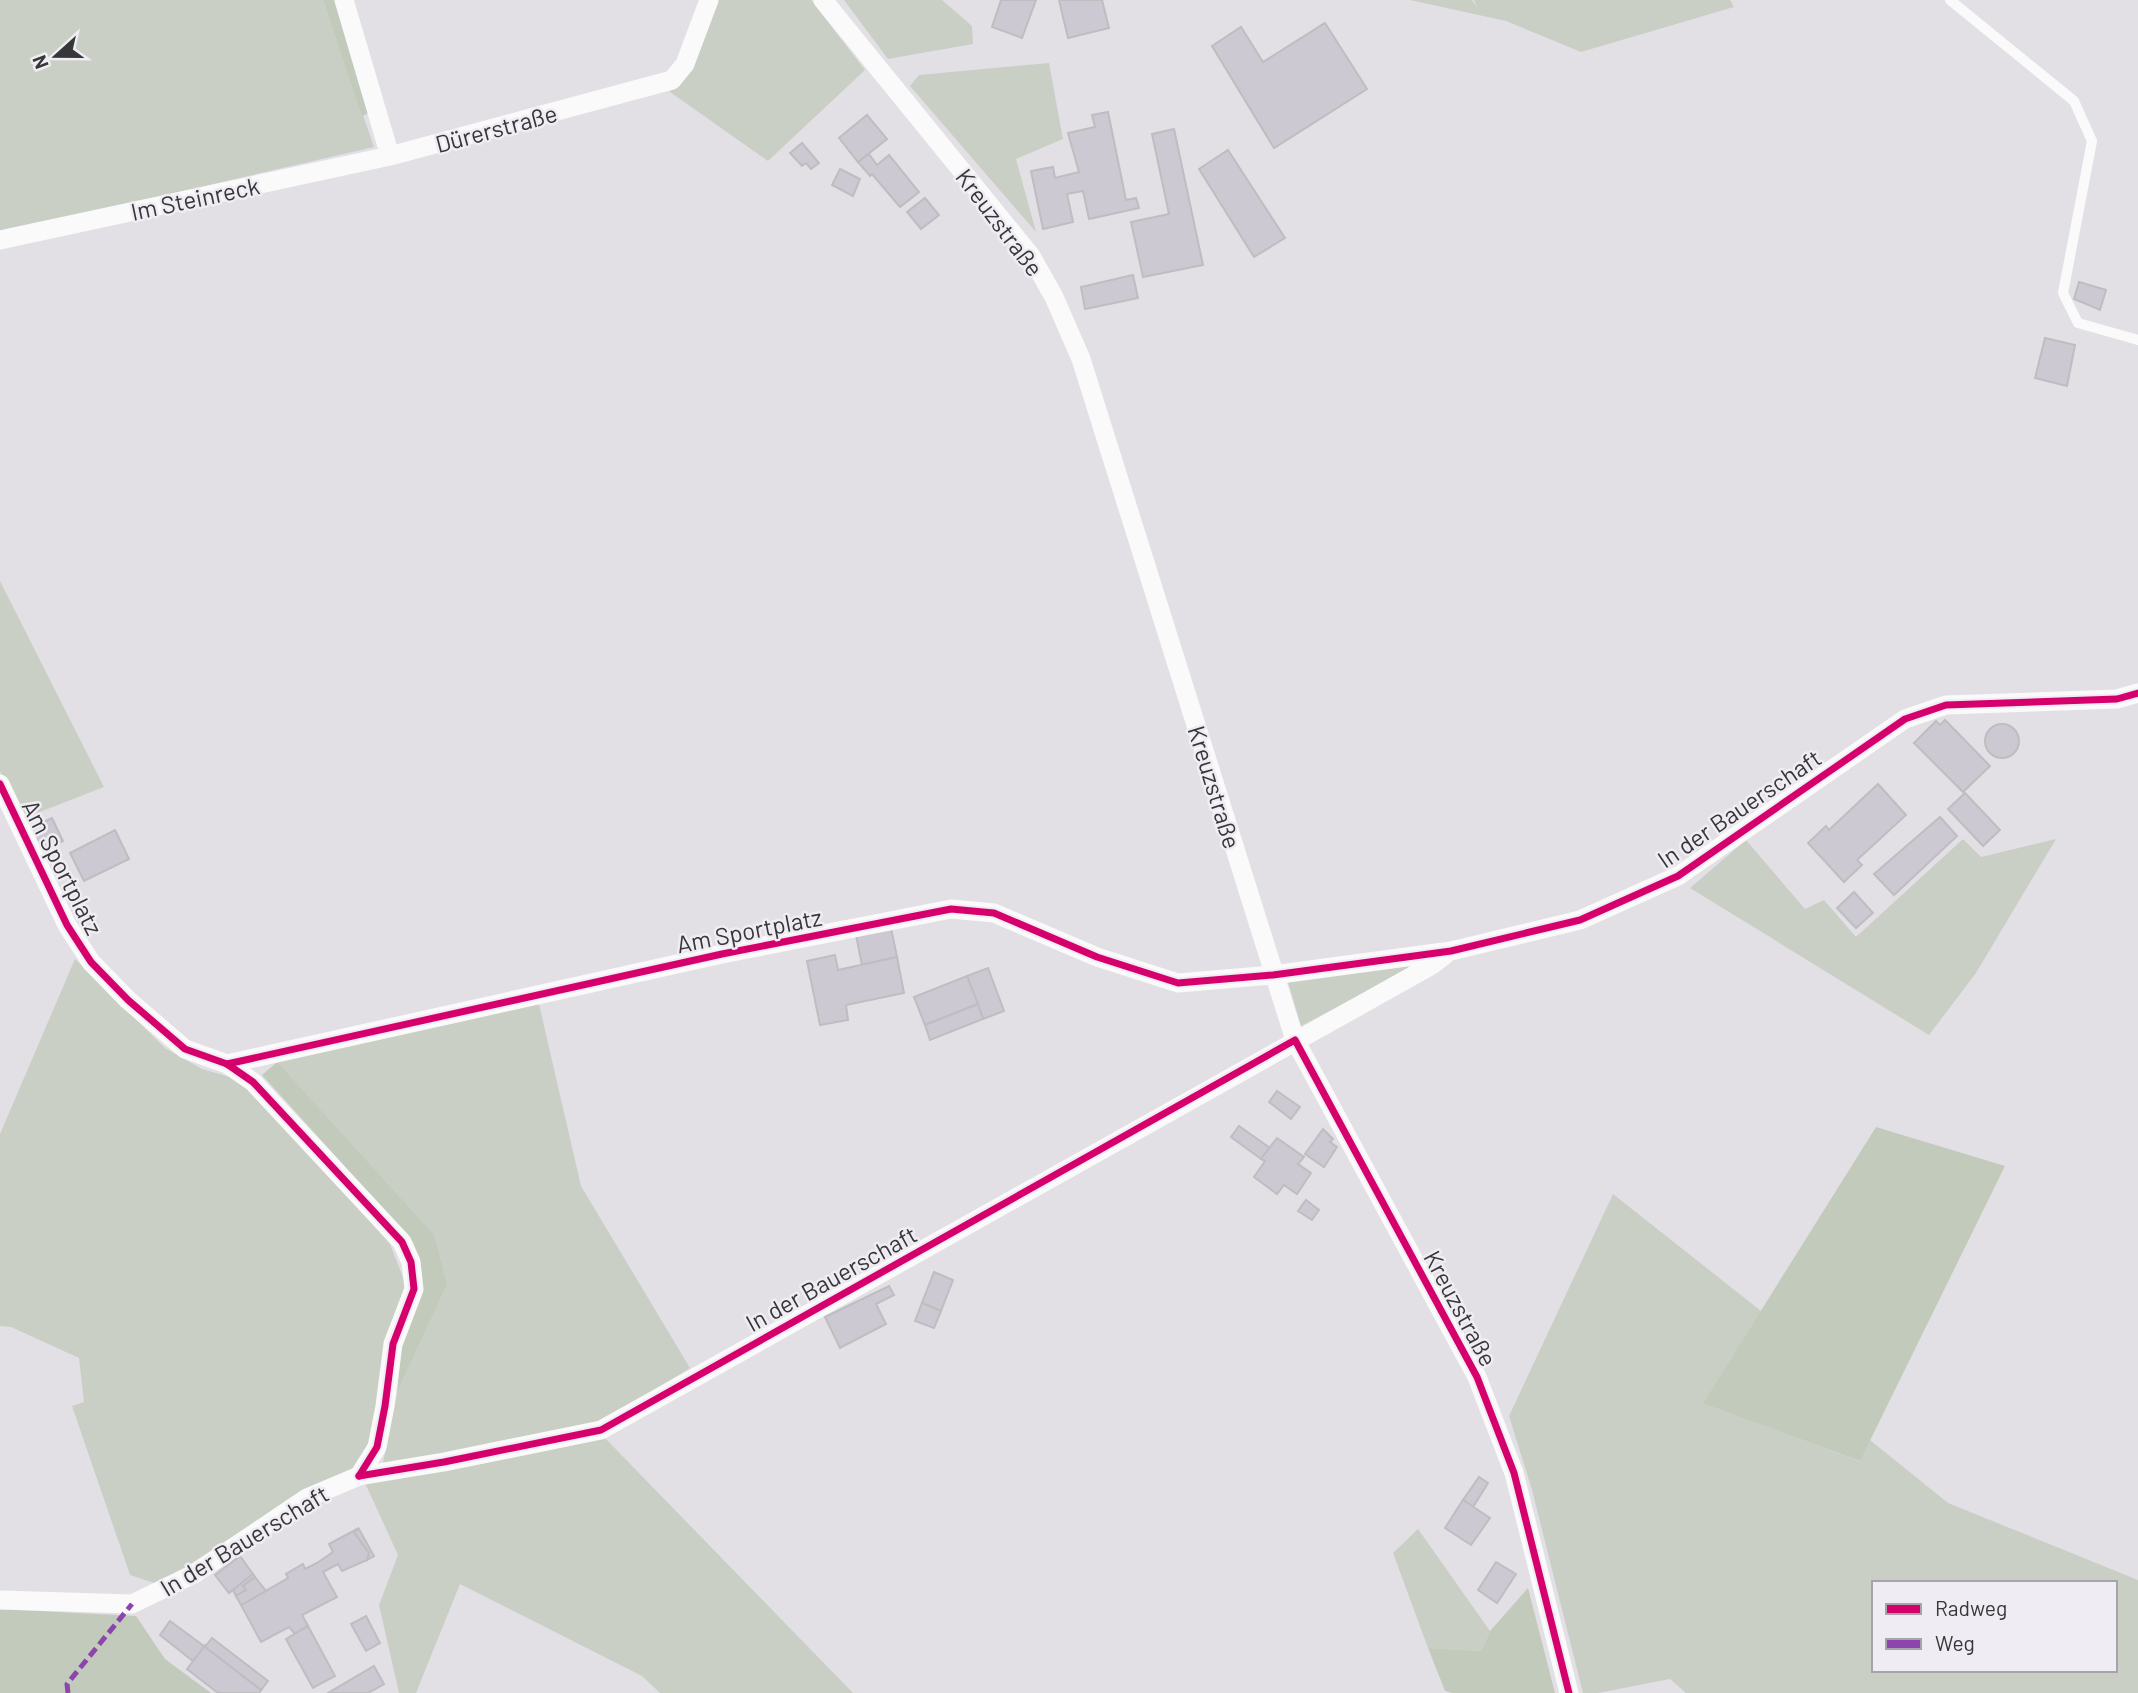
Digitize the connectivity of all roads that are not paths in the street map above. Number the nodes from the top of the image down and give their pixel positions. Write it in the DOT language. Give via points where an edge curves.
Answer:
graph roads {
  1 [pos="344,0"];
  2 [pos="709,0"];
  3 [pos="823,0"];
  4 [pos="1950,0"];
  5 [pos="390,156"];
  6 [pos="0,240"];
  7 [pos="2138,340"];
  8 [pos="2138,693"];
  9 [pos="0,784"];
  10 [pos="1451,951"];
  11 [pos="1273,975"];
  12 [pos="1295,1040"];
  13 [pos="227,1064"];
  14 [pos="359,1476"];
  15 [pos="0,1600"];
  16 [pos="1569,1693"];
  1 -- 5 [label="street"];
  2 -- 5 [label="street, Dürerstraße" via="685,64 672,80"];
  3 -- 11 [label="street, Kreuzstraße" via="1031,256 1054,297 1081,359"];
  4 -- 7 [label="lane" via="2074,101 2092,141 2063,293 2078,323"];
  5 -- 6 [label="street, Im Steinreck"];
  8 -- 10 [label="street, In der Bauerschaft" via="2117,699 1946,705 1905,719 1678,876 1580,920"];
  9 -- 13 [label="street, Am Sportplatz" via="66,925 91,962 185,1048"];
  10 -- 11 [label="street, In der Bauerschaft"];
  10 -- 12 [label="street, In der Bauerschaft"];
  11 -- 12 [label="street, Kreuzstraße"];
  11 -- 13 [label="street, Am Sportplatz" via="1178,983 1097,957 994,913 951,909 722,954"];
  12 -- 14 [label="street, In der Bauerschaft" via="601,1430"];
  12 -- 16 [label="street, Kreuzstraße" via="1477,1377 1514,1473"];
  13 -- 14 [label="street, Am Sportplatz" via="253,1082 402,1242 411,1262 414,1289 393,1344 377,1447"];
  14 -- 15 [label="street, In der Bauerschaft" via="307,1498 194,1574 132,1604"];
}
